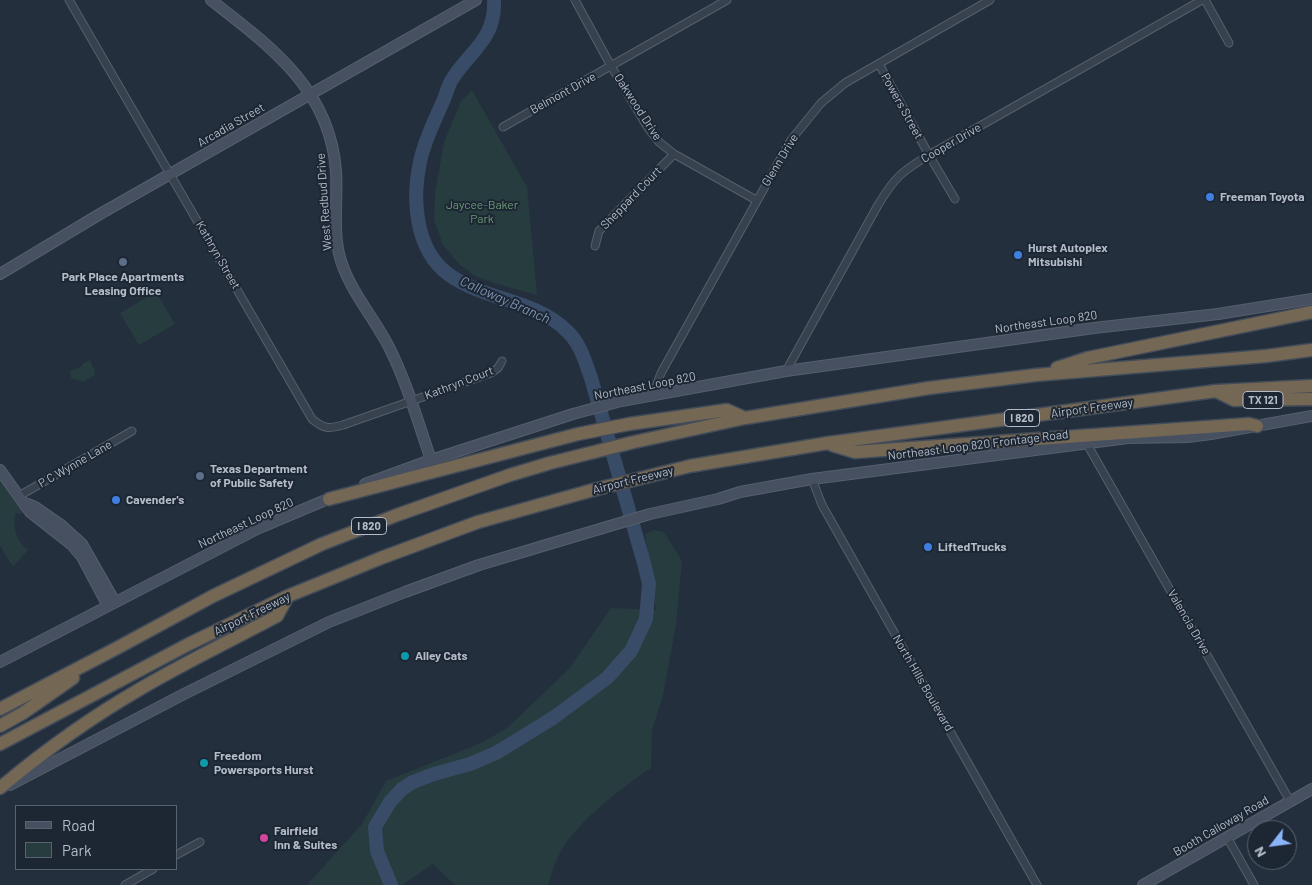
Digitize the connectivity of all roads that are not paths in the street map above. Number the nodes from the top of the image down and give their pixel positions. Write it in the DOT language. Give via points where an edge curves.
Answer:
graph roads {
  1 [pos="69,0"];
  2 [pos="211,0"];
  3 [pos="575,0"];
  4 [pos="727,0"];
  5 [pos="990,0"];
  6 [pos="1203,0"];
  7 [pos="473,2"];
  8 [pos="1229,43"];
  9 [pos="879,64"];
  10 [pos="612,66"];
  11 [pos="310,94"];
  12 [pos="503,127"];
  13 [pos="674,154"];
  14 [pos="929,155"];
  15 [pos="170,174"];
  16 [pos="956,199"];
  17 [pos="756,200"];
  18 [pos="595,246"];
  19 [pos="0,274"];
  20 [pos="1312,299"];
  21 [pos="1312,312"];
  22 [pos="1312,350"];
  23 [pos="502,361"];
  24 [pos="786,371"];
  25 [pos="1036,375"];
  26 [pos="1312,386"];
  27 [pos="1216,391"];
  28 [pos="652,397"];
  29 [pos="1312,399"];
  30 [pos="411,402"];
  31 [pos="1312,416"];
  32 [pos="745,418"];
  33 [pos="1257,426"];
  34 [pos="132,431"];
  35 [pos="828,444"];
  36 [pos="1087,444"];
  37 [pos="431,460"];
  38 [pos="0,470"];
  39 [pos="812,479"];
  40 [pos="22,499"];
  41 [pos="328,499"];
  42 [pos="288,596"];
  43 [pos="112,604"];
  44 [pos="116,648"];
  45 [pos="0,662"];
  46 [pos="0,709"];
  47 [pos="0,726"];
  48 [pos="0,744"];
  49 [pos="0,789"];
  50 [pos="1312,789"];
  51 [pos="1290,801"];
  52 [pos="1227,837"];
  53 [pos="200,842"];
  54 [pos="178,854"];
  55 [pos="151,870"];
  56 [pos="125,885"];
  57 [pos="1037,885"];
  58 [pos="1142,885"];
  59 [pos="1254,885"];
  1 -- 15 [label="street, Kathryn Street"];
  2 -- 11 [label="main road, West Redbud Drive" via="282,58"];
  3 -- 10 [label="street, Oakwood Drive"];
  4 -- 10 [label="street, Belmont Drive"];
  5 -- 9 [label="street, Glenn Drive"];
  6 -- 8 [label="street"];
  6 -- 14 [label="street, Cooper Drive"];
  7 -- 11 [label="main road, Arcadia Street"];
  9 -- 14 [label="street, Powers Street"];
  9 -- 17 [label="street, Glenn Drive" via="845,83 821,102 791,140"];
  10 -- 12 [label="street, Belmont Drive"];
  10 -- 13 [label="street, Oakwood Drive" via="648,128"];
  11 -- 15 [label="main road, Arcadia Street"];
  11 -- 30 [label="main road, West Redbud Drive" via="324,118 332,141 341,260 388,346"];
  13 -- 17 [label="street, Oakwood Drive"];
  13 -- 18 [label="street, Sheppard Court" via="599,231"];
  14 -- 16 [label="street, Powers Street"];
  14 -- 24 [label="street, Cooper Drive" via="890,185"];
  15 -- 19 [label="main road, Arcadia Street"];
  15 -- 30 [label="street, Kathryn Street" via="312,419 331,428"];
  17 -- 28 [label="street, Glenn Drive" via="661,373"];
  20 -- 24 [label="main road, Northeast Loop 820"];
  21 -- 25 [label="highway" via="1088,358"];
  22 -- 25 [label="highway, I 820"];
  23 -- 30 [label="street, Kathryn Court" via="491,373"];
  24 -- 28 [label="main road, Northeast Loop 820"];
  25 -- 32 [label="highway, I 820" via="929,388"];
  26 -- 27 [label="highway, I 820"];
  27 -- 29 [label="highway, Airport Freeway / TX 121" via="1234,400"];
  27 -- 35 [label="highway, Airport Freeway / I 820"];
  28 -- 37 [label="main road, Northeast Loop 820" via="621,401 573,414"];
  30 -- 37 [label="main road, West Redbud Drive"];
  31 -- 33 [label="main road, Northeast Loop 820 Frontage Road"];
  32 -- 41 [label="highway" via="728,410 629,424 578,434"];
  32 -- 44 [label="highway, I 820" via="586,453 501,478 397,515 322,544 213,596"];
  33 -- 35 [label="highway" via="1210,426 855,452"];
  33 -- 36 [label="main road, Northeast Loop 820 Frontage Road" via="1196,436 1128,438"];
  34 -- 40 [label="street, P C Wynne Lane"];
  35 -- 42 [label="highway, Airport Freeway / I 820" via="690,466 478,522"];
  36 -- 39 [label="main road, Northeast Loop 820 Frontage Road"];
  36 -- 51 [label="street, Valencia Drive"];
  37 -- 41 [label="main road, Northeast Loop 820"];
  38 -- 40 [label="main road"];
  39 -- 49 [label="main road, Northeast Loop 820 Frontage Road" via="740,492 603,527 479,565 405,592 329,622"];
  39 -- 57 [label="street, North Hills Boulevard" via="822,505"];
  40 -- 43 [label="main road" via="61,525 82,544"];
  41 -- 43 [label="main road, Northeast Loop 820" via="257,529"];
  42 -- 48 [label="highway, Airport Freeway / I 820"];
  42 -- 49 [label="highway" via="277,616 97,715"];
  43 -- 45 [label="main road, Northeast Loop 820"];
  44 -- 46 [label="highway, I 820"];
  44 -- 47 [label="highway"];
  50 -- 51 [label="main road, Booth Calloway Road"];
  51 -- 52 [label="main road, Booth Calloway Road"];
  52 -- 58 [label="main road, Booth Calloway Road"];
  52 -- 59 [label="street"];
  53 -- 54 [label="street"];
  55 -- 56 [label="street"];
}
